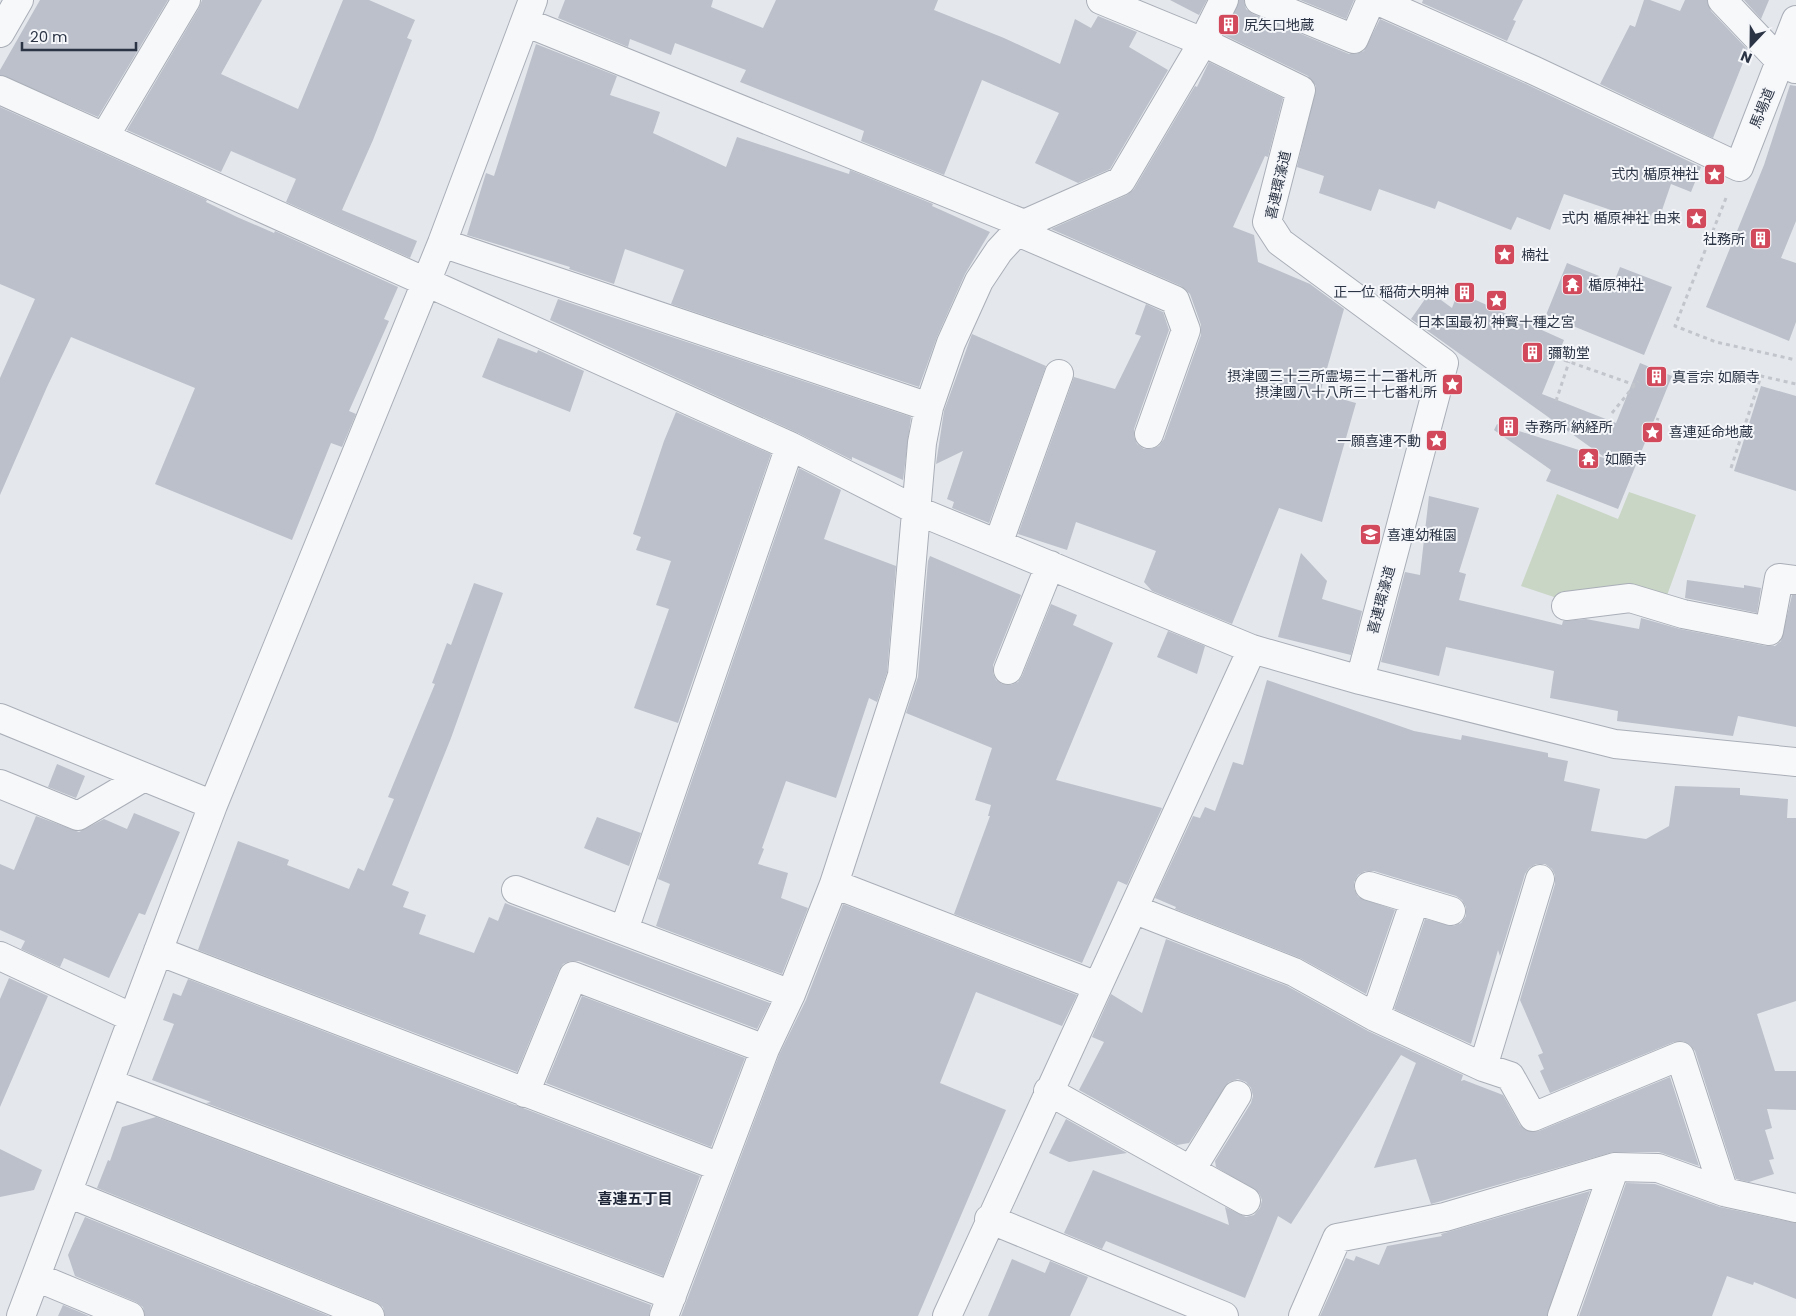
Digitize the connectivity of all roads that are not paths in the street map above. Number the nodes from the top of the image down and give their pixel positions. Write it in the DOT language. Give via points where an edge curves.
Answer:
graph roads {
  1 [pos="19,0"];
  2 [pos="186,0"];
  3 [pos="1101,0"];
  4 [pos="1224,0"];
  5 [pos="1259,0"];
  6 [pos="1371,0"];
  7 [pos="1376,0"];
  8 [pos="1722,0"];
  9 [pos="529,11"];
  10 [pos="1796,20"];
  11 [pos="0,33"];
  12 [pos="1203,42"];
  13 [pos="1788,66"];
  14 [pos="0,90"];
  15 [pos="105,136"];
  16 [pos="1021,228"];
  17 [pos="442,244"];
  18 [pos="426,284"];
  19 [pos="1059,374"];
  20 [pos="928,407"];
  21 [pos="1149,434"];
  22 [pos="790,446"];
  23 [pos="918,511"];
  24 [pos="998,544"];
  25 [pos="1050,565"];
  26 [pos="1796,580"];
  27 [pos="1566,606"];
  28 [pos="1252,649"];
  29 [pos="1008,670"];
  30 [pos="1360,680"];
  31 [pos="0,718"];
  32 [pos="1796,762"];
  33 [pos="144,777"];
  34 [pos="0,784"];
  35 [pos="212,805"];
  36 [pos="1540,879"];
  37 [pos="834,884"];
  38 [pos="1370,886"];
  39 [pos="516,890"];
  40 [pos="1415,900"];
  41 [pos="1133,909"];
  42 [pos="1451,911"];
  43 [pos="624,930"];
  44 [pos="158,951"];
  45 [pos="0,956"];
  46 [pos="1097,986"];
  47 [pos="791,994"];
  48 [pos="1375,1017"];
  49 [pos="133,1018"];
  50 [pos="765,1049"];
  51 [pos="1483,1067"];
  52 [pos="109,1083"];
  53 [pos="1048,1091"];
  54 [pos="526,1093"];
  55 [pos="1237,1095"];
  56 [pos="1615,1167"];
  57 [pos="720,1168"];
  58 [pos="1191,1170"];
  59 [pos="1724,1192"];
  60 [pos="68,1193"];
  61 [pos="1246,1201"];
  62 [pos="1796,1208"];
  63 [pos="990,1219"];
  64 [pos="36,1277"];
  65 [pos="668,1306"];
  66 [pos="21,1316"];
  67 [pos="130,1316"];
  68 [pos="370,1316"];
  69 [pos="947,1316"];
  70 [pos="1224,1316"];
  71 [pos="1303,1316"];
  72 [pos="1562,1316"];
  1 -- 11 [label="street"];
  2 -- 15 [label="street"];
  3 -- 12 [label="street, 喜連環濠道"];
  4 -- 12 [label="street"];
  5 -- 6 [label="street" via="1354,39"];
  7 -- 13 [label="street, 馬場道" via="1739,167"];
  8 -- 13 [label="street"];
  9 -- 16 [label="street"];
  9 -- 17 [label="street"];
  10 -- 13 [label="street, 馬場道"];
  12 -- 16 [label="street" via="1121,181"];
  12 -- 30 [label="street, 喜連環濠道" via="1301,90 1267,222 1280,242 1444,363"];
  14 -- 15 [label="street"];
  15 -- 18 [label="street"];
  16 -- 20 [label="street" via="999,251 979,281 950,343"];
  16 -- 21 [label="street" via="1175,300 1186,330"];
  17 -- 18 [label="street"];
  17 -- 20 [label="street"];
  18 -- 22 [label="street"];
  18 -- 35 [label="street"];
  19 -- 24 [label="street"];
  20 -- 23 [label="street" via="922,443"];
  22 -- 23 [label="street"];
  22 -- 43 [label="street"];
  23 -- 24 [label="street"];
  23 -- 37 [label="street" via="902,675"];
  24 -- 25 [label="street"];
  25 -- 28 [label="street"];
  25 -- 29 [label="street"];
  26 -- 27 [label="street" via="1779,578 1769,631 1683,614 1630,598"];
  28 -- 30 [label="street"];
  28 -- 41 [label="street"];
  30 -- 32 [label="street" via="1615,744"];
  31 -- 33 [label="street"];
  33 -- 34 [label="street" via="78,816"];
  33 -- 35 [label="street"];
  35 -- 44 [label="street"];
  36 -- 51 [label="street"];
  37 -- 46 [label="street"];
  37 -- 47 [label="street"];
  38 -- 40 [label="street"];
  39 -- 43 [label="street"];
  40 -- 42 [label="street"];
  40 -- 48 [label="street"];
  41 -- 46 [label="street"];
  41 -- 48 [label="street" via="1294,972"];
  43 -- 47 [label="street"];
  44 -- 49 [label="street"];
  44 -- 54 [label="street"];
  45 -- 49 [label="street"];
  46 -- 53 [label="street"];
  47 -- 50 [label="street"];
  48 -- 51 [label="street"];
  49 -- 52 [label="street"];
  50 -- 54 [label="street" via="573,976"];
  50 -- 57 [label="street"];
  51 -- 59 [label="street" via="1510,1076 1533,1117 1680,1056"];
  52 -- 60 [label="street"];
  52 -- 65 [label="street"];
  53 -- 58 [label="street"];
  53 -- 63 [label="street"];
  54 -- 57 [label="street"];
  55 -- 58 [label="street"];
  56 -- 59 [label="street" via="1658,1168"];
  56 -- 71 [label="street" via="1445,1217 1338,1238"];
  56 -- 72 [label="street"];
  57 -- 65 [label="street"];
  58 -- 61 [label="street"];
  59 -- 62 [label="street"];
  60 -- 64 [label="street"];
  60 -- 68 [label="street"];
  63 -- 69 [label="street"];
  63 -- 70 [label="street"];
  64 -- 66 [label="street"];
  64 -- 67 [label="street"];
}
